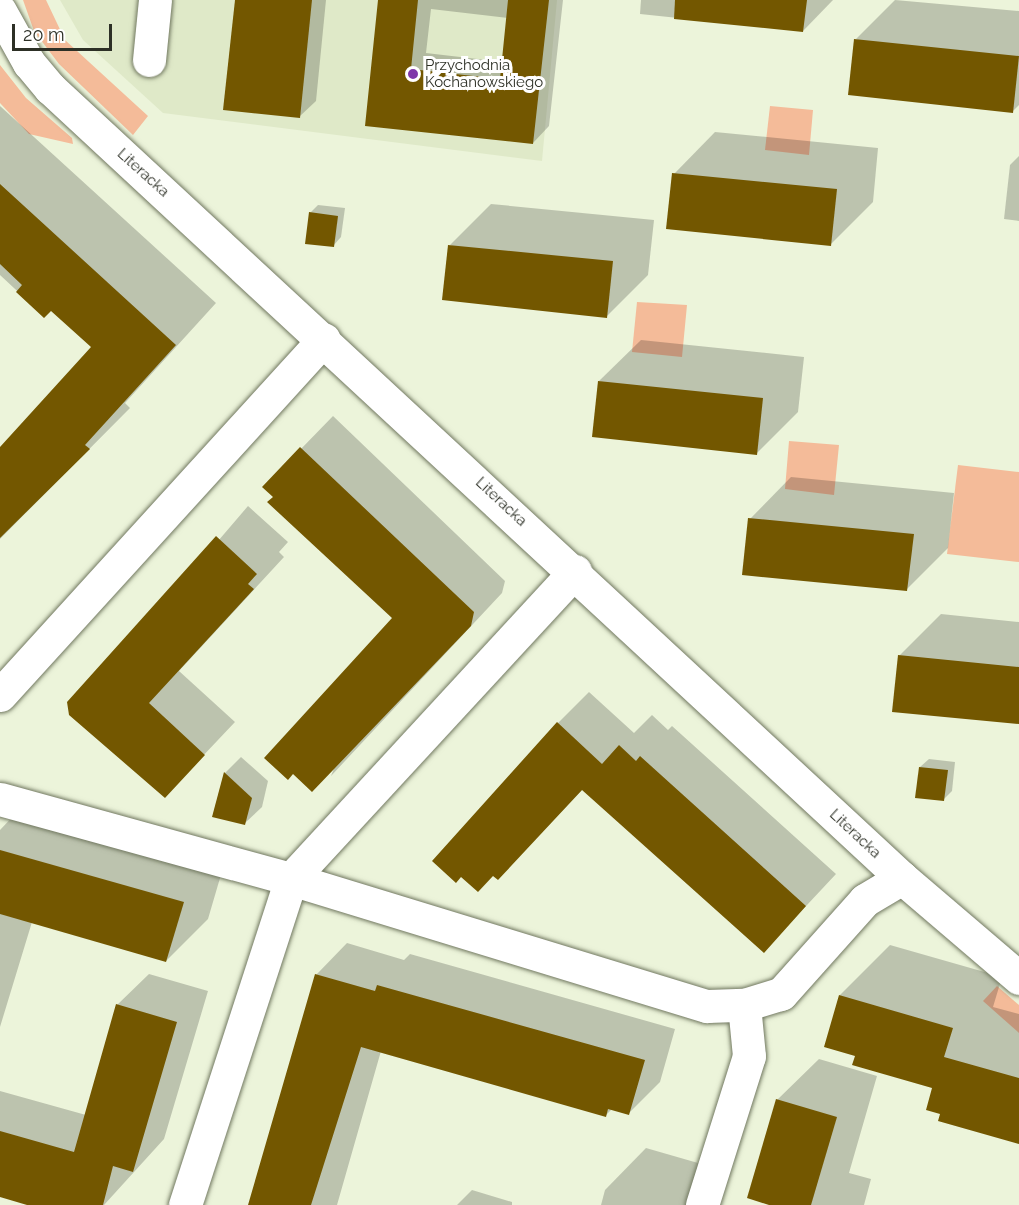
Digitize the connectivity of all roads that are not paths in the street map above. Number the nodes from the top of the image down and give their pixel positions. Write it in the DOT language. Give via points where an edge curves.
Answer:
graph roads {
  1 [pos="155,0"];
  2 [pos="0,11"];
  3 [pos="149,60"];
  4 [pos="324,339"];
  5 [pos="575,571"];
  6 [pos="0,694"];
  7 [pos="0,799"];
  8 [pos="902,878"];
  9 [pos="291,879"];
  10 [pos="1019,978"];
  11 [pos="744,1005"];
  12 [pos="185,1205"];
  13 [pos="702,1205"];
  1 -- 3 [label="street"];
  2 -- 4 [label="street, Literacka" via="29,63 50,88"];
  4 -- 5 [label="street, Literacka"];
  4 -- 6 [label="street"];
  5 -- 8 [label="street, Literacka"];
  5 -- 9 [label="street"];
  7 -- 9 [label="street"];
  8 -- 10 [label="street, Literacka"];
  8 -- 11 [label="street" via="865,900 781,994"];
  9 -- 11 [label="street" via="707,1006"];
  9 -- 12 [label="street"];
  11 -- 13 [label="street" via="749,1056"];
}
